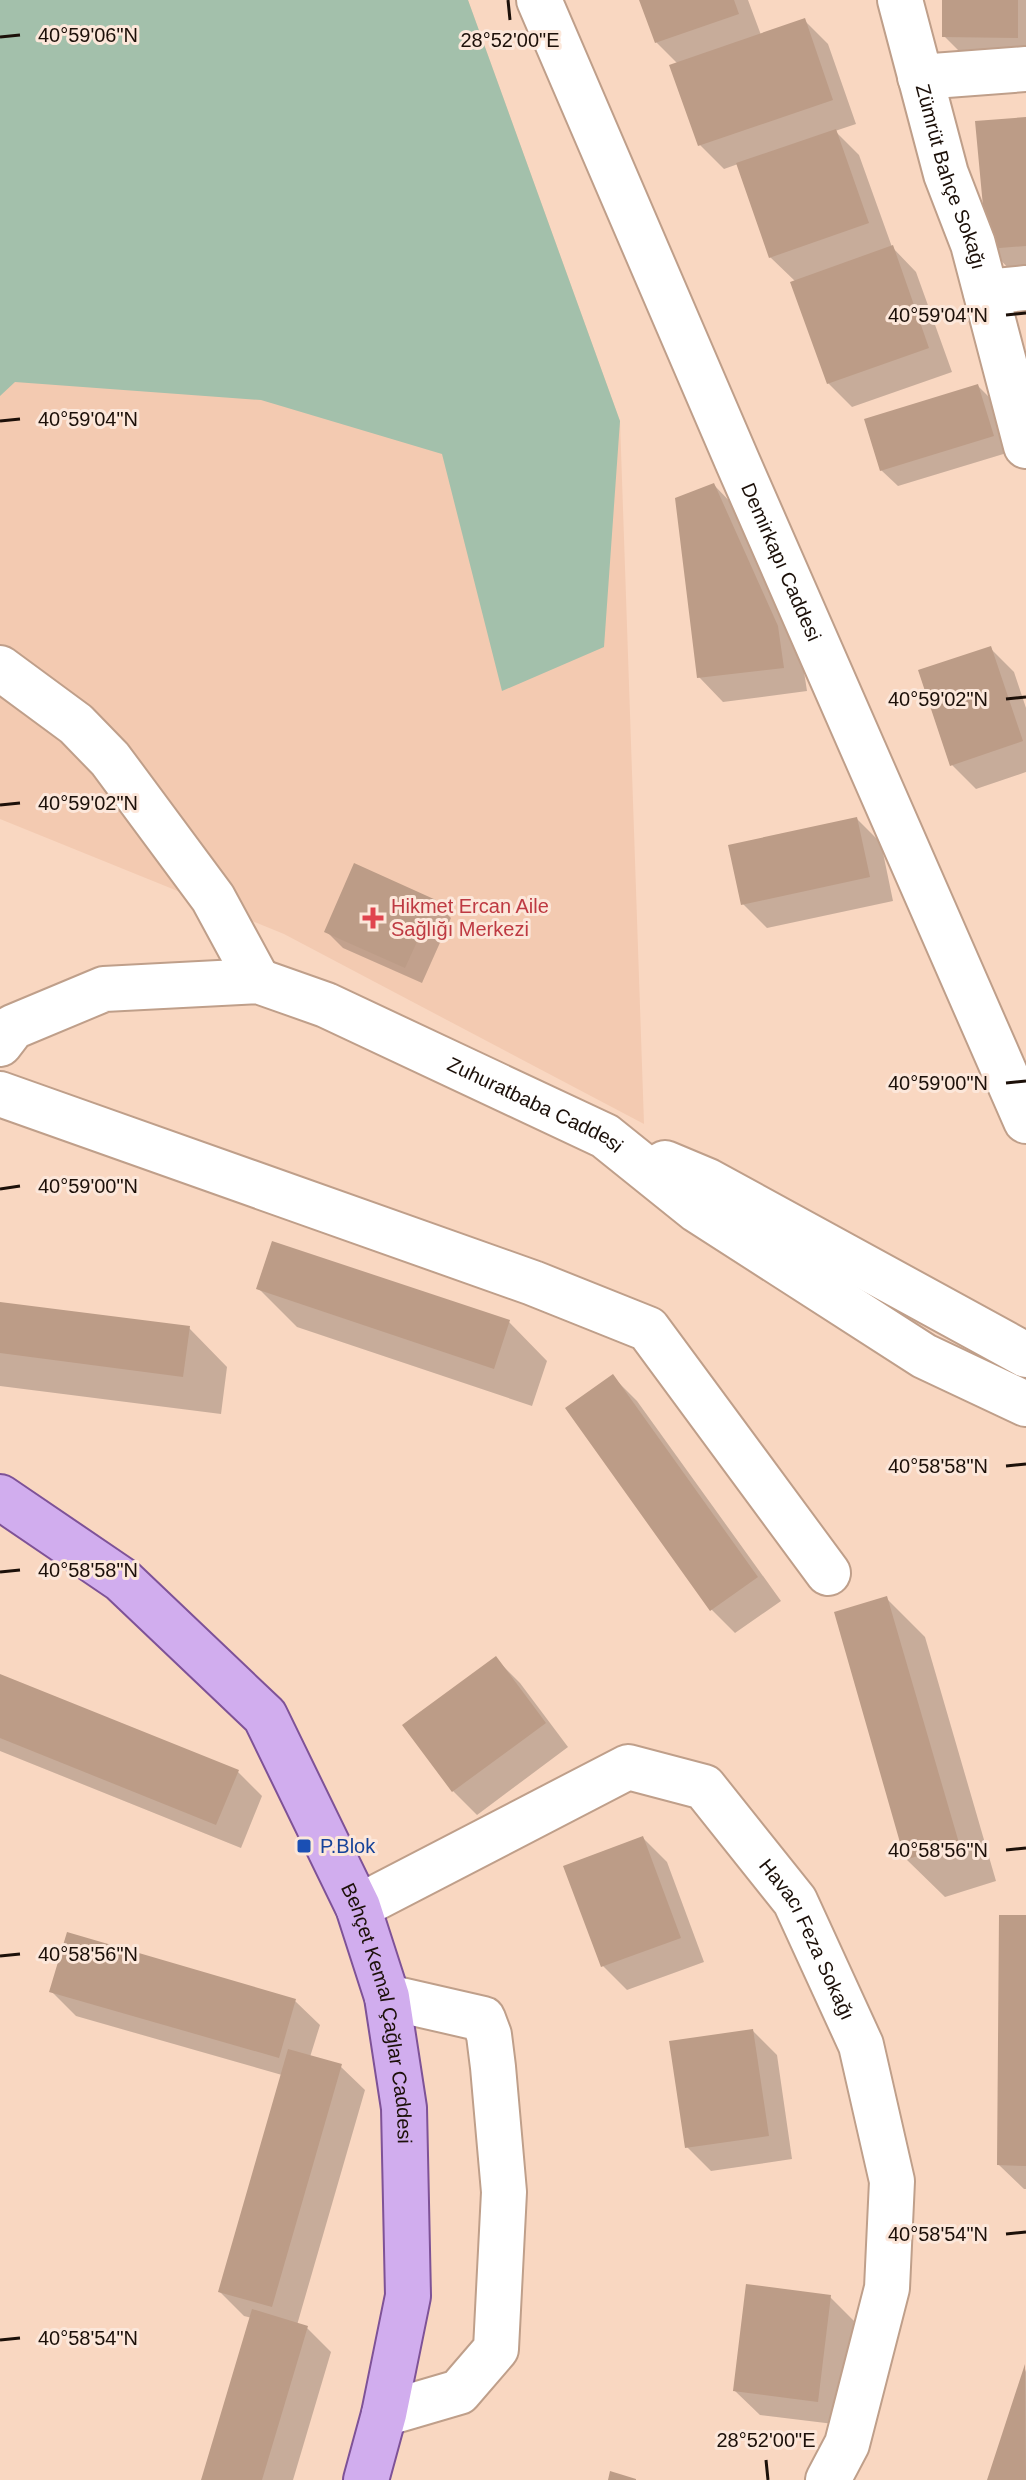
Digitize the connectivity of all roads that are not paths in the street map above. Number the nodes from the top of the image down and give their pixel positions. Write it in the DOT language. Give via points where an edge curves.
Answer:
graph roads {
  1 [pos="539,0"];
  2 [pos="900,0"];
  3 [pos="1026,69"];
  4 [pos="920,77"];
  5 [pos="1006,290"];
  6 [pos="1026,446"];
  7 [pos="0,668"];
  8 [pos="258,981"];
  9 [pos="0,1044"];
  10 [pos="0,1094"];
  11 [pos="1026,1121"];
  12 [pos="605,1136"];
  13 [pos="1025,1351"];
  14 [pos="1019,1400"];
  15 [pos="0,1497"];
  16 [pos="828,1573"];
  17 [pos="358,1907"];
  18 [pos="387,1997"];
  19 [pos="384,2414"];
  20 [pos="366,2480"];
  21 [pos="828,2480"];
  1 -- 11 [label="street, Demirkapı Caddesi"];
  2 -- 4 [label="street, Zümrüt Bahçe Sokağı"];
  3 -- 4 [label="street"];
  4 -- 5 [label="street, Zümrüt Bahçe Sokağı" via="946,174 973,244"];
  5 -- 6 [label="street, Zümrüt Bahçe Sokağı"];
  7 -- 8 [label="street" via="76,724 110,759 213,898"];
  8 -- 9 [label="street, Zuhuratbaba Caddesi" via="104,989 13,1027"];
  8 -- 12 [label="street, Zuhuratbaba Caddesi" via="326,1005"];
  10 -- 16 [label="street" via="533,1283 648,1329"];
  12 -- 13 [label="street" via="708,1181"];
  12 -- 14 [label="street, Zuhuratbaba Caddesi" via="710,1219 924,1356"];
  13 -- 14 [label="street"];
  15 -- 17 [label="main road, Behçet Kemal Çağlar Caddesi" via="122,1580 265,1716"];
  17 -- 18 [label="main road, Behçet Kemal Çağlar Caddesi"];
  17 -- 21 [label="street, Havacı Feza Sokağı" via="628,1767 704,1787 795,1901 861,2045 892,2181 887,2288 847,2444"];
  18 -- 19 [label="main road, Behçet Kemal Çağlar Caddesi" via="404,2108 408,2296"];
  18 -- 19 [label="street" via="483,2019 491,2051 504,2192 496,2349 459,2392"];
  19 -- 20 [label="main road, Behçet Kemal Çağlar Caddesi"];
}
